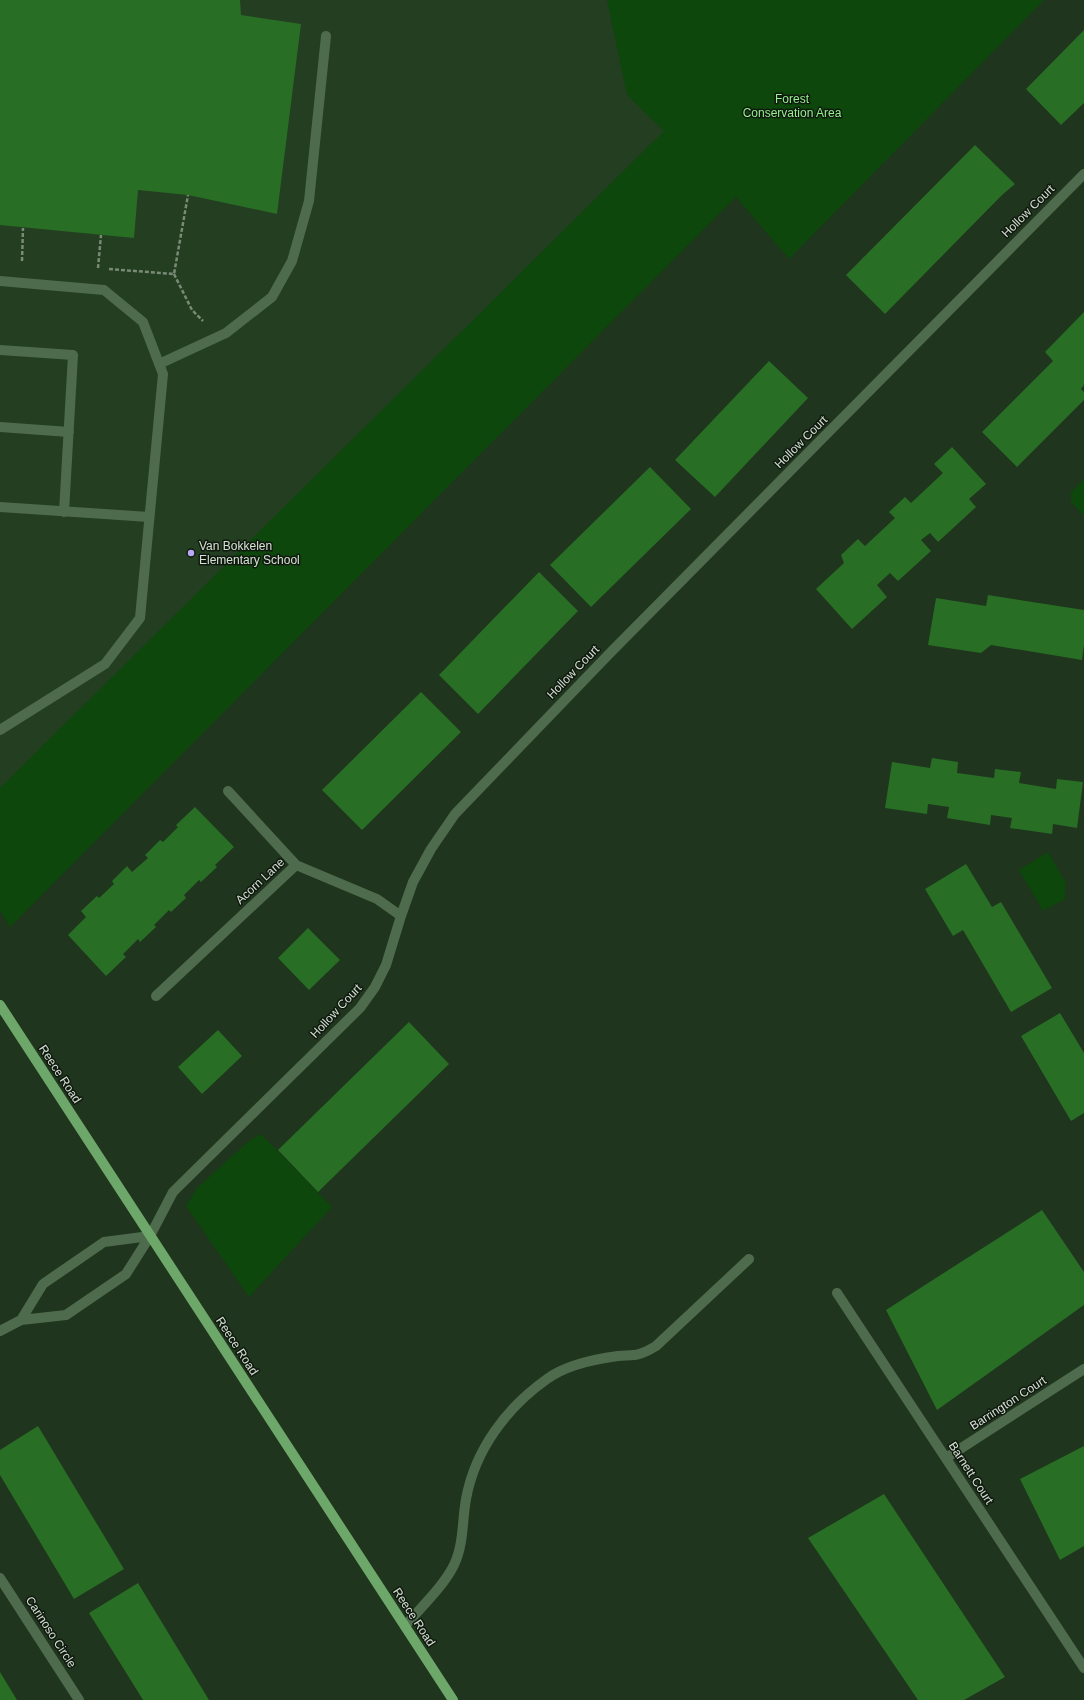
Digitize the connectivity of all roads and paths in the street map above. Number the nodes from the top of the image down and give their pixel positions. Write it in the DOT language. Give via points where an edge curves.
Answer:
graph roads {
  1 [pos="326,36"];
  2 [pos="1084,174"];
  3 [pos="188,195"];
  4 [pos="23,228"];
  5 [pos="101,235"];
  6 [pos="14,260"];
  7 [pos="22,261"];
  8 [pos="29,261"];
  9 [pos="174,274"];
  10 [pos="0,281"];
  11 [pos="226,333"];
  12 [pos="0,350"];
  13 [pos="159,364"];
  14 [pos="0,427"];
  15 [pos="69,432"];
  16 [pos="0,507"];
  17 [pos="64,512"];
  18 [pos="150,517"];
  19 [pos="0,730"];
  20 [pos="228,791"];
  21 [pos="296,865"];
  22 [pos="400,916"];
  23 [pos="156,996"];
  24 [pos="0,1005"];
  25 [pos="150,1236"];
  26 [pos="749,1259"];
  27 [pos="837,1293"];
  28 [pos="21,1320"];
  29 [pos="0,1331"];
  30 [pos="1084,1369"];
  31 [pos="946,1458"];
  32 [pos="0,1578"];
  33 [pos="405,1626"];
  34 [pos="1084,1668"];
  35 [pos="79,1700"];
  36 [pos="453,1700"];
  1 -- 11 [label="street" via="309,201 292,261 272,297"];
  2 -- 22 [label="street, Hollow Court" via="610,653 455,814 413,882"];
  3 -- 9 [label="path"];
  4 -- 7 [label="path"];
  5 -- 9 [label="path" via="98,268"];
  6 -- 7 [label="path"];
  7 -- 8 [label="path"];
  9 -- 11 [label="path" via="192,310 202,321"];
  10 -- 13 [label="street" via="104,290 143,322"];
  11 -- 13 [label="street"];
  12 -- 15 [label="street" via="73,355"];
  13 -- 18 [label="street" via="163,374"];
  14 -- 15 [label="street"];
  15 -- 17 [label="street"];
  16 -- 17 [label="street"];
  17 -- 18 [label="street"];
  18 -- 19 [label="street" via="140,618 105,664"];
  20 -- 21 [label="street"];
  21 -- 22 [label="street, Acorn Lane" via="377,899"];
  21 -- 23 [label="street, Acorn Lane"];
  22 -- 25 [label="street, Hollow Court" via="386,965 360,1008 173,1192"];
  24 -- 25 [label="main road, Reece Road"];
  25 -- 28 [label="street" via="104,1242 43,1284"];
  25 -- 28 [label="street, Hollow Court" via="126,1274 66,1315"];
  25 -- 33 [label="main road, Reece Road"];
  26 -- 33 [label="street" via="656,1346 640,1354 598,1359 564,1369 547,1378 510,1409 491,1435 474,1469 466,1499 459,1551 454,1565 444,1581"];
  27 -- 31 [label="street, Barnett Court"];
  28 -- 29 [label="street"];
  30 -- 31 [label="street, Barrington Court"];
  31 -- 34 [label="street, Barnett Court"];
  32 -- 35 [label="street, Carinoso Circle"];
  33 -- 36 [label="main road, Reece Road"];
}
